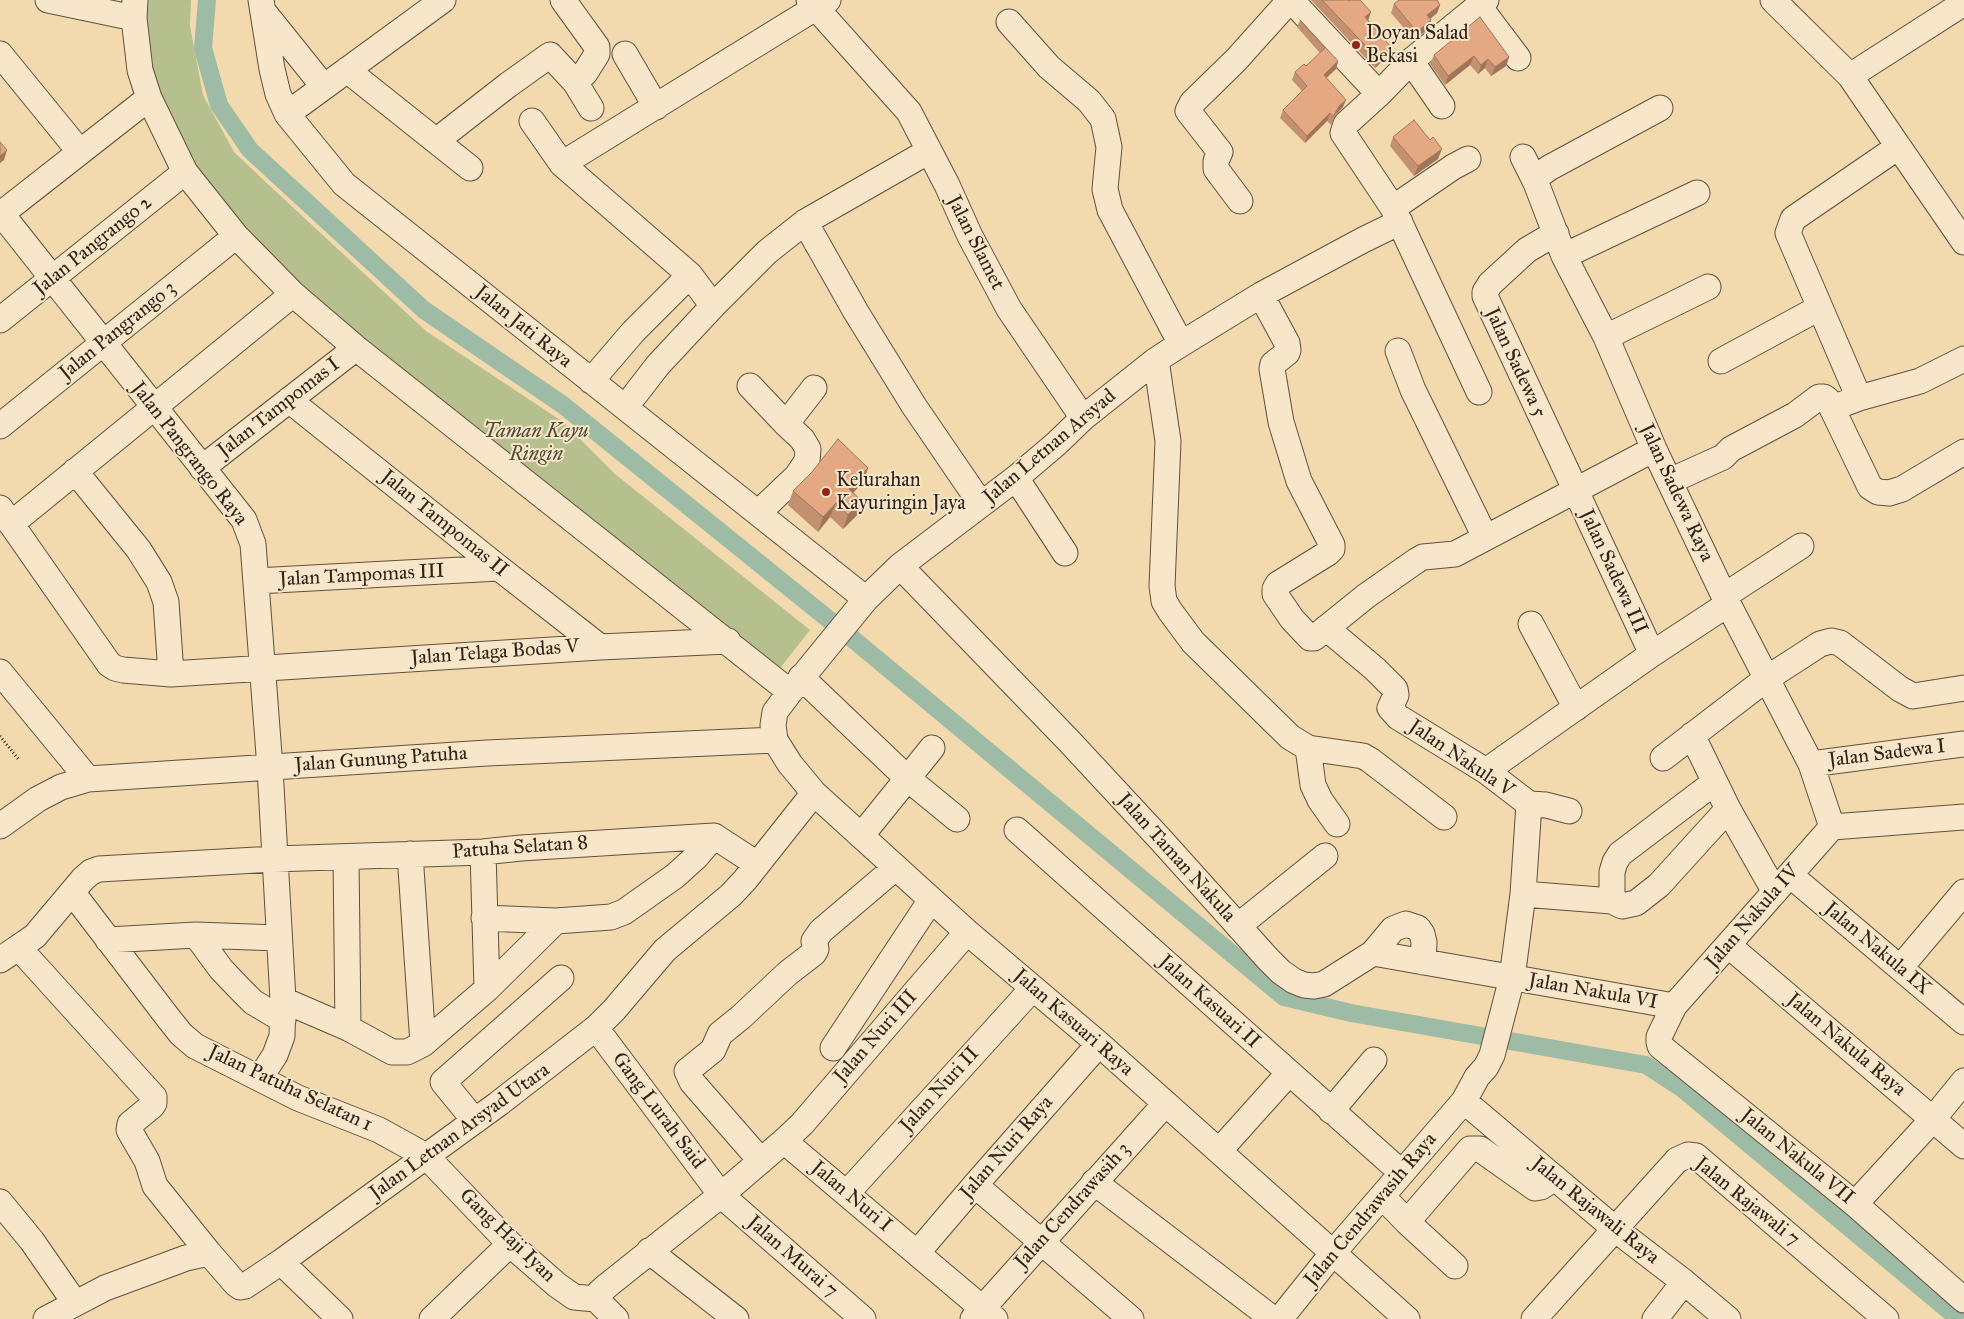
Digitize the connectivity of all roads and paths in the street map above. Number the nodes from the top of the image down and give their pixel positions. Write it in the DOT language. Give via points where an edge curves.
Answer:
graph roads {
  1 [pos="48,0"];
  2 [pos="444,0"];
  3 [pos="563,0"];
  4 [pos="1290,0"];
  5 [pos="1773,0"];
  6 [pos="818,3"];
  7 [pos="1482,3"];
  8 [pos="1964,3"];
  9 [pos="262,6"];
  10 [pos="135,9"];
  11 [pos="1008,22"];
  12 [pos="0,54"];
  13 [pos="625,54"];
  14 [pos="1518,58"];
  15 [pos="1410,61"];
  16 [pos="347,70"];
  17 [pos="1850,76"];
  18 [pos="575,82"];
  19 [pos="324,87"];
  20 [pos="1379,94"];
  21 [pos="149,98"];
  22 [pos="656,106"];
  23 [pos="1442,106"];
  24 [pos="591,108"];
  25 [pos="1660,108"];
  26 [pos="287,114"];
  27 [pos="532,121"];
  28 [pos="436,141"];
  29 [pos="1898,147"];
  30 [pos="928,151"];
  31 [pos="80,152"];
  32 [pos="1468,159"];
  33 [pos="562,164"];
  34 [pos="470,168"];
  35 [pos="185,172"];
  36 [pos="1697,193"];
  37 [pos="1240,201"];
  38 [pos="1,213"];
  39 [pos="1396,215"];
  40 [pos="805,222"];
  41 [pos="236,236"];
  42 [pos="1964,242"];
  43 [pos="1560,245"];
  44 [pos="690,275"];
  45 [pos="52,278"];
  46 [pos="1708,287"];
  47 [pos="293,294"];
  48 [pos="1262,295"];
  49 [pos="712,306"];
  50 [pos="1819,308"];
  51 [pos="0,320"];
  52 [pos="1606,337"];
  53 [pos="104,343"];
  54 [pos="1181,344"];
  55 [pos="356,348"];
  56 [pos="1398,351"];
  57 [pos="1964,359"];
  58 [pos="1156,360"];
  59 [pos="1722,361"];
  60 [pos="591,381"];
  61 [pos="750,386"];
  62 [pos="814,388"];
  63 [pos="1479,392"];
  64 [pos="634,396"];
  65 [pos="1859,398"];
  66 [pos="289,400"];
  67 [pos="153,407"];
  68 [pos="1832,409"];
  69 [pos="1083,418"];
  70 [pos="786,424"];
  71 [pos="0,426"];
  72 [pos="1654,449"];
  73 [pos="1964,452"];
  74 [pos="202,468"];
  75 [pos="75,471"];
  76 [pos="1016,478"];
  77 [pos="1670,481"];
  78 [pos="1574,490"];
  79 [pos="981,504"];
  80 [pos="758,513"];
  81 [pos="5,516"];
  82 [pos="1485,537"];
  83 [pos="1801,546"];
  84 [pos="1065,553"];
  85 [pos="900,566"];
  86 [pos="499,568"];
  87 [pos="256,581"];
  88 [pos="1726,600"];
  89 [pos="860,605"];
  90 [pos="1531,624"];
  91 [pos="1326,628"];
  92 [pos="728,641"];
  93 [pos="600,647"];
  94 [pos="1652,654"];
  95 [pos="261,668"];
  96 [pos="0,672"];
  97 [pos="171,674"];
  98 [pos="1766,679"];
  99 [pos="796,684"];
  100 [pos="1964,688"];
  101 [pos="1576,708"];
  102 [pos="1692,735"];
  103 [pos="0,736"];
  104 [pos="775,740"];
  105 [pos="1964,744"];
  106 [pos="932,748"];
  107 [pos="1308,748"];
  108 [pos="1663,758"];
  109 [pos="19,760"];
  110 [pos="1811,764"];
  111 [pos="270,768"];
  112 [pos="1486,771"];
  113 [pos="907,778"];
  114 [pos="88,779"];
  115 [pos="1715,782"];
  116 [pos="814,793"];
  117 [pos="1529,804"];
  118 [pos="1728,809"];
  119 [pos="1569,811"];
  120 [pos="1444,817"];
  121 [pos="1964,817"];
  122 [pos="957,819"];
  123 [pos="1337,824"];
  124 [pos="0,826"];
  125 [pos="1832,827"];
  126 [pos="1017,830"];
  127 [pos="714,836"];
  128 [pos="861,836"];
  129 [pos="482,852"];
  130 [pos="410,854"];
  131 [pos="1325,856"];
  132 [pos="346,857"];
  133 [pos="274,859"];
  134 [pos="757,864"];
  135 [pos="895,868"];
  136 [pos="1782,884"];
  137 [pos="72,892"];
  138 [pos="1964,892"];
  139 [pos="1523,894"];
  140 [pos="931,900"];
  141 [pos="1612,901"];
  142 [pos="484,918"];
  143 [pos="556,921"];
  144 [pos="1238,926"];
  145 [pos="967,932"];
  146 [pos="196,935"];
  147 [pos="278,938"];
  148 [pos="108,940"];
  149 [pos="1728,945"];
  150 [pos="1372,953"];
  151 [pos="10,954"];
  152 [pos="1423,962"];
  153 [pos="1900,968"];
  154 [pos="561,978"];
  155 [pos="1512,978"];
  156 [pos="1033,988"];
  157 [pos="486,989"];
  158 [pos="1674,1006"];
  159 [pos="283,1010"];
  160 [pos="1964,1022"];
  161 [pos="348,1028"];
  162 [pos="596,1028"];
  163 [pos="423,1044"];
  164 [pos="1099,1044"];
  165 [pos="833,1048"];
  166 [pos="1492,1055"];
  167 [pos="1374,1060"];
  168 [pos="1289,1073"];
  169 [pos="260,1078"];
  170 [pos="1964,1081"];
  171 [pos="1464,1101"];
  172 [pos="1165,1104"];
  173 [pos="1331,1112"];
  174 [pos="1933,1119"];
  175 [pos="475,1121"];
  176 [pos="784,1141"];
  177 [pos="1964,1146"];
  178 [pos="1219,1151"];
  179 [pos="426,1156"];
  180 [pos="761,1161"];
  181 [pos="1402,1173"];
  182 [pos="1555,1178"];
  183 [pos="1094,1182"];
  184 [pos="975,1185"];
  185 [pos="847,1193"];
  186 [pos="721,1195"];
  187 [pos="1382,1196"];
  188 [pos="0,1202"];
  189 [pos="1855,1204"];
  190 [pos="1407,1222"];
  191 [pos="1615,1230"];
  192 [pos="1041,1242"];
  193 [pos="510,1244"];
  194 [pos="649,1252"];
  195 [pos="209,1253"];
  196 [pos="918,1253"];
  197 [pos="1332,1254"];
  198 [pos="281,1262"];
  199 [pos="1454,1266"];
  200 [pos="1684,1282"];
  201 [pos="596,1300"];
  202 [pos="1964,1300"];
  203 [pos="75,1303"];
  204 [pos="984,1316"];
  205 [pos="46,1319"];
  206 [pos="340,1319"];
  207 [pos="432,1319"];
  208 [pos="616,1319"];
  209 [pos="736,1319"];
  210 [pos="863,1319"];
  211 [pos="1131,1319"];
  212 [pos="1273,1319"];
  213 [pos="1280,1319"];
  214 [pos="1407,1319"];
  215 [pos="1534,1319"];
  216 [pos="1655,1319"];
  217 [pos="1728,1319"];
  218 [pos="1886,1319"];
  1 -- 10 [label="street"];
  2 -- 16 [label="street"];
  3 -- 18 [label="street" via="597,49 585,73"];
  4 -- 20 [label="street"];
  4 -- 37 [label="street" via="1188,111 1220,152 1216,169"];
  5 -- 17 [label="street"];
  6 -- 22 [label="street"];
  6 -- 30 [label="street, Jalan Slamet" via="909,112"];
  7 -- 14 [label="street"];
  7 -- 15 [label="street"];
  8 -- 17 [label="street"];
  9 -- 19 [label="street"];
  9 -- 26 [label="street, Jalan Jati Raya" via="272,69"];
  10 -- 21 [label="street" via="140,70"];
  11 -- 54 [label="street" via="1049,67 1089,101 1103,119 1109,147 1106,189 1110,210"];
  12 -- 31 [label="street"];
  13 -- 22 [label="street"];
  15 -- 20 [label="street"];
  15 -- 23 [label="street"];
  16 -- 19 [label="street"];
  16 -- 28 [label="street"];
  17 -- 29 [label="street"];
  18 -- 24 [label="street"];
  18 -- 28 [label="street" via="550,55"];
  19 -- 26 [label="street"];
  20 -- 39 [label="street" via="1346,124 1343,133"];
  21 -- 31 [label="street"];
  21 -- 35 [label="street"];
  22 -- 33 [label="street"];
  25 -- 43 [label="street, Jalan Sadewa Raya" via="1549,168 1528,168"];
  26 -- 60 [label="street, Jalan Jati Raya" via="344,184"];
  27 -- 33 [label="street"];
  28 -- 34 [label="street"];
  29 -- 42 [label="street"];
  29 -- 50 [label="street" via="1793,219 1788,233"];
  30 -- 40 [label="street"];
  30 -- 69 [label="street, Jalan Slamet" via="1009,309"];
  31 -- 38 [label="street"];
  32 -- 39 [label="street, Jalan Letnan Arsyad" via="1453,167"];
  33 -- 44 [label="street"];
  35 -- 41 [label="street"];
  35 -- 45 [label="street, Jalan Pangrango 2"];
  36 -- 43 [label="street, Jalan Sadewa 5"];
  38 -- 45 [label="street, Jalan Pangrango Raya"];
  39 -- 48 [label="street, Jalan Letnan Arsyad" via="1363,240"];
  39 -- 63 [label="street"];
  40 -- 49 [label="street" via="768,252"];
  40 -- 79 [label="street" via="914,406"];
  41 -- 47 [label="street"];
  41 -- 53 [label="street, Jalan Pangrango 3"];
  43 -- 52 [label="street, Jalan Sadewa Raya"];
  43 -- 78 [label="street, Jalan Sadewa 5" via="1527,250 1490,284 1485,296"];
  44 -- 49 [label="street"];
  44 -- 60 [label="street" via="633,332"];
  45 -- 51 [label="street, Jalan Pangrango 2"];
  45 -- 53 [label="street, Jalan Pangrango Raya"];
  46 -- 52 [label="street"];
  47 -- 55 [label="street"];
  47 -- 67 [label="street"];
  48 -- 54 [label="street, Jalan Letnan Arsyad"];
  48 -- 91 [label="street" via="1287,343 1287,353 1273,364 1272,369 1282,422 1299,481 1332,545 1328,553 1278,584 1275,594 1292,620 1310,638"];
  49 -- 64 [label="street"];
  50 -- 59 [label="street"];
  50 -- 65 [label="street"];
  52 -- 72 [label="street, Jalan Sadewa Raya"];
  53 -- 67 [label="street, Jalan Pangrango Raya"];
  53 -- 71 [label="street, Jalan Pangrango 3"];
  54 -- 58 [label="street, Jalan Letnan Arsyad"];
  55 -- 66 [label="street, Jalan Tampomas I"];
  55 -- 92 [label="street"];
  56 -- 82 [label="street" via="1412,390"];
  57 -- 65 [label="street" via="1920,381"];
  58 -- 69 [label="street, Jalan Letnan Arsyad"];
  58 -- 107 [label="street" via="1168,441 1164,600 1193,642 1290,737"];
  60 -- 80 [label="street, Jalan Jati Raya"];
  61 -- 70 [label="street"];
  62 -- 70 [label="street"];
  65 -- 68 [label="street"];
  66 -- 74 [label="street, Jalan Tampomas I"];
  66 -- 86 [label="street, Jalan Tampomas II"];
  67 -- 74 [label="street, Jalan Pangrango Raya"];
  67 -- 75 [label="street"];
  68 -- 73 [label="street" via="1870,487 1878,492 1902,489"];
  68 -- 77 [label="street" via="1828,400 1820,398 1722,457"];
  69 -- 76 [label="street, Jalan Letnan Arsyad"];
  70 -- 80 [label="street" via="805,443 807,461 797,476"];
  72 -- 77 [label="street, Jalan Sadewa Raya"];
  72 -- 78 [label="street"];
  74 -- 87 [label="street, Jalan Pangrango Raya" via="244,520 253,544"];
  75 -- 81 [label="street"];
  75 -- 97 [label="street" via="139,550 159,582 166,602"];
  76 -- 79 [label="street, Jalan Letnan Arsyad"];
  76 -- 84 [label="street"];
  77 -- 88 [label="street, Jalan Sadewa Raya"];
  78 -- 82 [label="street"];
  78 -- 94 [label="street, Jalan Sadewa III"];
  79 -- 85 [label="street, Jalan Letnan Arsyad"];
  80 -- 89 [label="street, Jalan Jati Raya"];
  81 -- 97 [label="street, Jalan Telaga Bodas V" via="109,664 123,670"];
  82 -- 91 [label="street" via="1455,554 1423,557 1416,561"];
  83 -- 88 [label="street, Jalan Sadewa III"];
  85 -- 89 [label="street, Jalan Letnan Arsyad"];
  85 -- 144 [label="street, Jalan Taman Nakula" via="1082,756"];
  86 -- 87 [label="street, Jalan Tampomas III"];
  86 -- 93 [label="street, Jalan Tampomas II"];
  87 -- 95 [label="street, Jalan Pangrango Raya"];
  88 -- 94 [label="street, Jalan Sadewa III"];
  88 -- 98 [label="street, Jalan Sadewa Raya"];
  89 -- 99 [label="street, Jalan Letnan Arsyad"];
  90 -- 101 [label="street"];
  91 -- 112 [label="street, Jalan Nakula V" via="1375,669 1396,692 1390,708 1398,717"];
  92 -- 93 [label="street, Jalan Telaga Bodas V"];
  92 -- 99 [label="street"];
  93 -- 95 [label="street, Jalan Telaga Bodas V"];
  94 -- 101 [label="street, Jalan Sadewa III"];
  95 -- 97 [label="street, Jalan Telaga Bodas V"];
  95 -- 111 [label="street, Jalan Pangrango Raya"];
  96 -- 114 [label="street"];
  98 -- 100 [label="street" via="1820,644 1831,641 1840,643 1914,696"];
  98 -- 102 [label="street"];
  98 -- 110 [label="street, Jalan Sadewa Raya"];
  99 -- 104 [label="street, Jalan Letnan Arsyad" via="775,712"];
  99 -- 113 [label="street"];
  101 -- 112 [label="street, Jalan Sadewa III"];
  102 -- 108 [label="street"];
  102 -- 115 [label="street"];
  103 -- 109 [label="path"];
  104 -- 111 [label="street, Jalan Gunung Patuha" via="487,753"];
  104 -- 116 [label="street"];
  105 -- 110 [label="street, Jalan Sadewa I"];
  106 -- 113 [label="street"];
  107 -- 120 [label="street" via="1363,756"];
  107 -- 123 [label="street" via="1313,785"];
  110 -- 125 [label="street, Jalan Sadewa Raya"];
  111 -- 114 [label="street, Jalan Gunung Patuha"];
  111 -- 133 [label="street, Jalan Pangrango Raya"];
  112 -- 117 [label="street, Jalan Nakula V"];
  113 -- 122 [label="street"];
  113 -- 128 [label="street"];
  114 -- 124 [label="street, Jalan Gunung Patuha" via="38,800"];
  115 -- 118 [label="street"];
  115 -- 141 [label="street" via="1620,854 1612,872"];
  116 -- 128 [label="street, Jalan Kasuari Raya"];
  116 -- 134 [label="street, Jalan Letnan Arsyad Utara"];
  117 -- 119 [label="street"];
  117 -- 139 [label="street, Jalan Nakula V"];
  118 -- 136 [label="street"];
  118 -- 141 [label="street" via="1659,885 1636,903 1622,906"];
  121 -- 125 [label="street"];
  125 -- 136 [label="street, Jalan Nakula IV"];
  126 -- 168 [label="street, Jalan Kasuari II"];
  127 -- 129 [label="street, Patuha Selatan 8"];
  127 -- 134 [label="street"];
  127 -- 143 [label="street" via="674,876 624,912 598,919"];
  128 -- 135 [label="street, Jalan Kasuari Raya"];
  129 -- 130 [label="street, Patuha Selatan 8"];
  129 -- 142 [label="street"];
  130 -- 132 [label="street, Patuha Selatan 8"];
  130 -- 163 [label="street"];
  131 -- 144 [label="street"];
  132 -- 133 [label="street, Patuha Selatan 8"];
  132 -- 161 [label="street"];
  133 -- 137 [label="street, Patuha Selatan 8" via="99,869 87,875"];
  133 -- 147 [label="street, Jalan Pangrango Raya"];
  134 -- 162 [label="street, Jalan Letnan Arsyad Utara" via="731,895 665,950"];
  135 -- 140 [label="street, Jalan Kasuari Raya"];
  135 -- 180 [label="street" via="821,931 814,941 814,953 720,1034 714,1050 687,1071 692,1082"];
  136 -- 149 [label="street, Jalan Nakula IV"];
  136 -- 153 [label="street, Jalan Nakula IX"];
  137 -- 148 [label="street, Jalan Patuha Selatan 1"];
  137 -- 151 [label="street, Patuha Selatan 8" via="39,932"];
  138 -- 153 [label="street"];
  139 -- 141 [label="street"];
  139 -- 155 [label="street, Jalan Nakula V"];
  140 -- 145 [label="street, Jalan Kasuari Raya"];
  140 -- 165 [label="street"];
  142 -- 143 [label="street"];
  142 -- 157 [label="street"];
  143 -- 157 [label="street"];
  144 -- 150 [label="street, Jalan Taman Nakula" via="1268,959 1294,981 1314,986 1324,984"];
  145 -- 156 [label="street, Jalan Kasuari Raya"];
  145 -- 176 [label="street, Jalan Nuri III"];
  146 -- 147 [label="street"];
  146 -- 148 [label="street"];
  146 -- 159 [label="street" via="221,969 254,1002"];
  147 -- 159 [label="street, Jalan Pangrango Raya"];
  148 -- 169 [label="street, Jalan Patuha Selatan 1" via="182,1034 202,1050"];
  149 -- 158 [label="street, Jalan Nakula IV"];
  149 -- 174 [label="street, Jalan Nakula Raya"];
  150 -- 152 [label="street"];
  150 -- 152 [label="street, Jalan Taman Nakula" via="1392,929 1413,925 1418,928 1424,942"];
  151 -- 195 [label="street" via="154,1098 152,1106 130,1124 129,1130 147,1161 155,1186"];
  152 -- 155 [label="street"];
  153 -- 160 [label="street, Jalan Nakula IX"];
  154 -- 175 [label="street" via="443,1082"];
  155 -- 158 [label="street, Jalan Nakula VI"];
  155 -- 166 [label="street, Jalan Nakula V"];
  156 -- 164 [label="street, Jalan Kasuari Raya"];
  156 -- 185 [label="street, Jalan Nuri II"];
  157 -- 163 [label="street"];
  158 -- 189 [label="street, Jalan Nakula VII" via="1659,1037 1660,1046"];
  159 -- 161 [label="street"];
  159 -- 169 [label="street, Jalan Pangrango Raya" via="279,1046"];
  161 -- 163 [label="street" via="396,1053 407,1052"];
  162 -- 175 [label="street, Jalan Letnan Arsyad Utara"];
  162 -- 186 [label="street, Gang Lurah Said"];
  164 -- 172 [label="street, Jalan Kasuari Raya"];
  164 -- 184 [label="street, Jalan Nuri Raya"];
  166 -- 171 [label="street, Jalan Cendrawasih Raya"];
  167 -- 173 [label="street"];
  168 -- 173 [label="street, Jalan Kasuari II"];
  168 -- 178 [label="street"];
  169 -- 179 [label="street, Jalan Patuha Selatan 1" via="328,1111 379,1130"];
  170 -- 174 [label="street"];
  171 -- 181 [label="street, Jalan Cendrawasih Raya"];
  171 -- 182 [label="street, Jalan Rajawali Raya"];
  172 -- 178 [label="street, Jalan Kasuari Raya"];
  172 -- 183 [label="street, Jalan Cendrawasih 3"];
  173 -- 181 [label="street, Jalan Kasuari II"];
  174 -- 177 [label="street, Jalan Nakula Raya"];
  174 -- 189 [label="street"];
  175 -- 179 [label="street, Jalan Letnan Arsyad Utara"];
  176 -- 180 [label="street, Jalan Nuri III"];
  176 -- 185 [label="street, Jalan Nuri I"];
  178 -- 197 [label="street, Jalan Kasuari Raya"];
  179 -- 193 [label="street, Gang Haji Iyan"];
  179 -- 198 [label="street, Jalan Letnan Arsyad Utara"];
  180 -- 186 [label="street, Jalan Nuri III"];
  181 -- 187 [label="street, Jalan Cendrawasih Raya"];
  182 -- 190 [label="street" via="1535,1188 1480,1149 1470,1149"];
  182 -- 191 [label="street, Jalan Rajawali Raya"];
  183 -- 192 [label="street, Jalan Cendrawasih 3"];
  183 -- 212 [label="street"];
  184 -- 192 [label="street"];
  184 -- 196 [label="street, Jalan Nuri Raya"];
  185 -- 196 [label="street, Jalan Nuri I"];
  186 -- 194 [label="street, Jalan Nuri III"];
  186 -- 210 [label="street, Jalan Murai 7"];
  187 -- 190 [label="street"];
  187 -- 197 [label="street, Jalan Cendrawasih Raya"];
  188 -- 203 [label="street" via="41,1253"];
  189 -- 202 [label="street, Jalan Nakula VII"];
  190 -- 199 [label="street"];
  191 -- 200 [label="street, Jalan Rajawali Raya"];
  191 -- 215 [label="street"];
  191 -- 218 [label="street, Jalan Rajawali 7" via="1678,1160 1688,1155 1696,1156"];
  192 -- 204 [label="street, Jalan Cendrawasih 3"];
  192 -- 211 [label="street"];
  193 -- 201 [label="street, Gang Haji Iyan" via="574,1298"];
  193 -- 207 [label="street"];
  194 -- 201 [label="street, Jalan Nuri III" via="602,1290"];
  194 -- 209 [label="street"];
  195 -- 198 [label="street, Jalan Letnan Arsyad Utara" via="240,1287"];
  195 -- 203 [label="street" via="131,1278"];
  196 -- 204 [label="street, Jalan Nuri I"];
  197 -- 213 [label="street, Jalan Cendrawasih Raya"];
  197 -- 214 [label="street, Jalan Kasuari Raya"];
  198 -- 206 [label="street"];
  200 -- 216 [label="street"];
  200 -- 217 [label="street, Jalan Rajawali Raya"];
  201 -- 208 [label="street"];
  203 -- 205 [label="street"];
}
